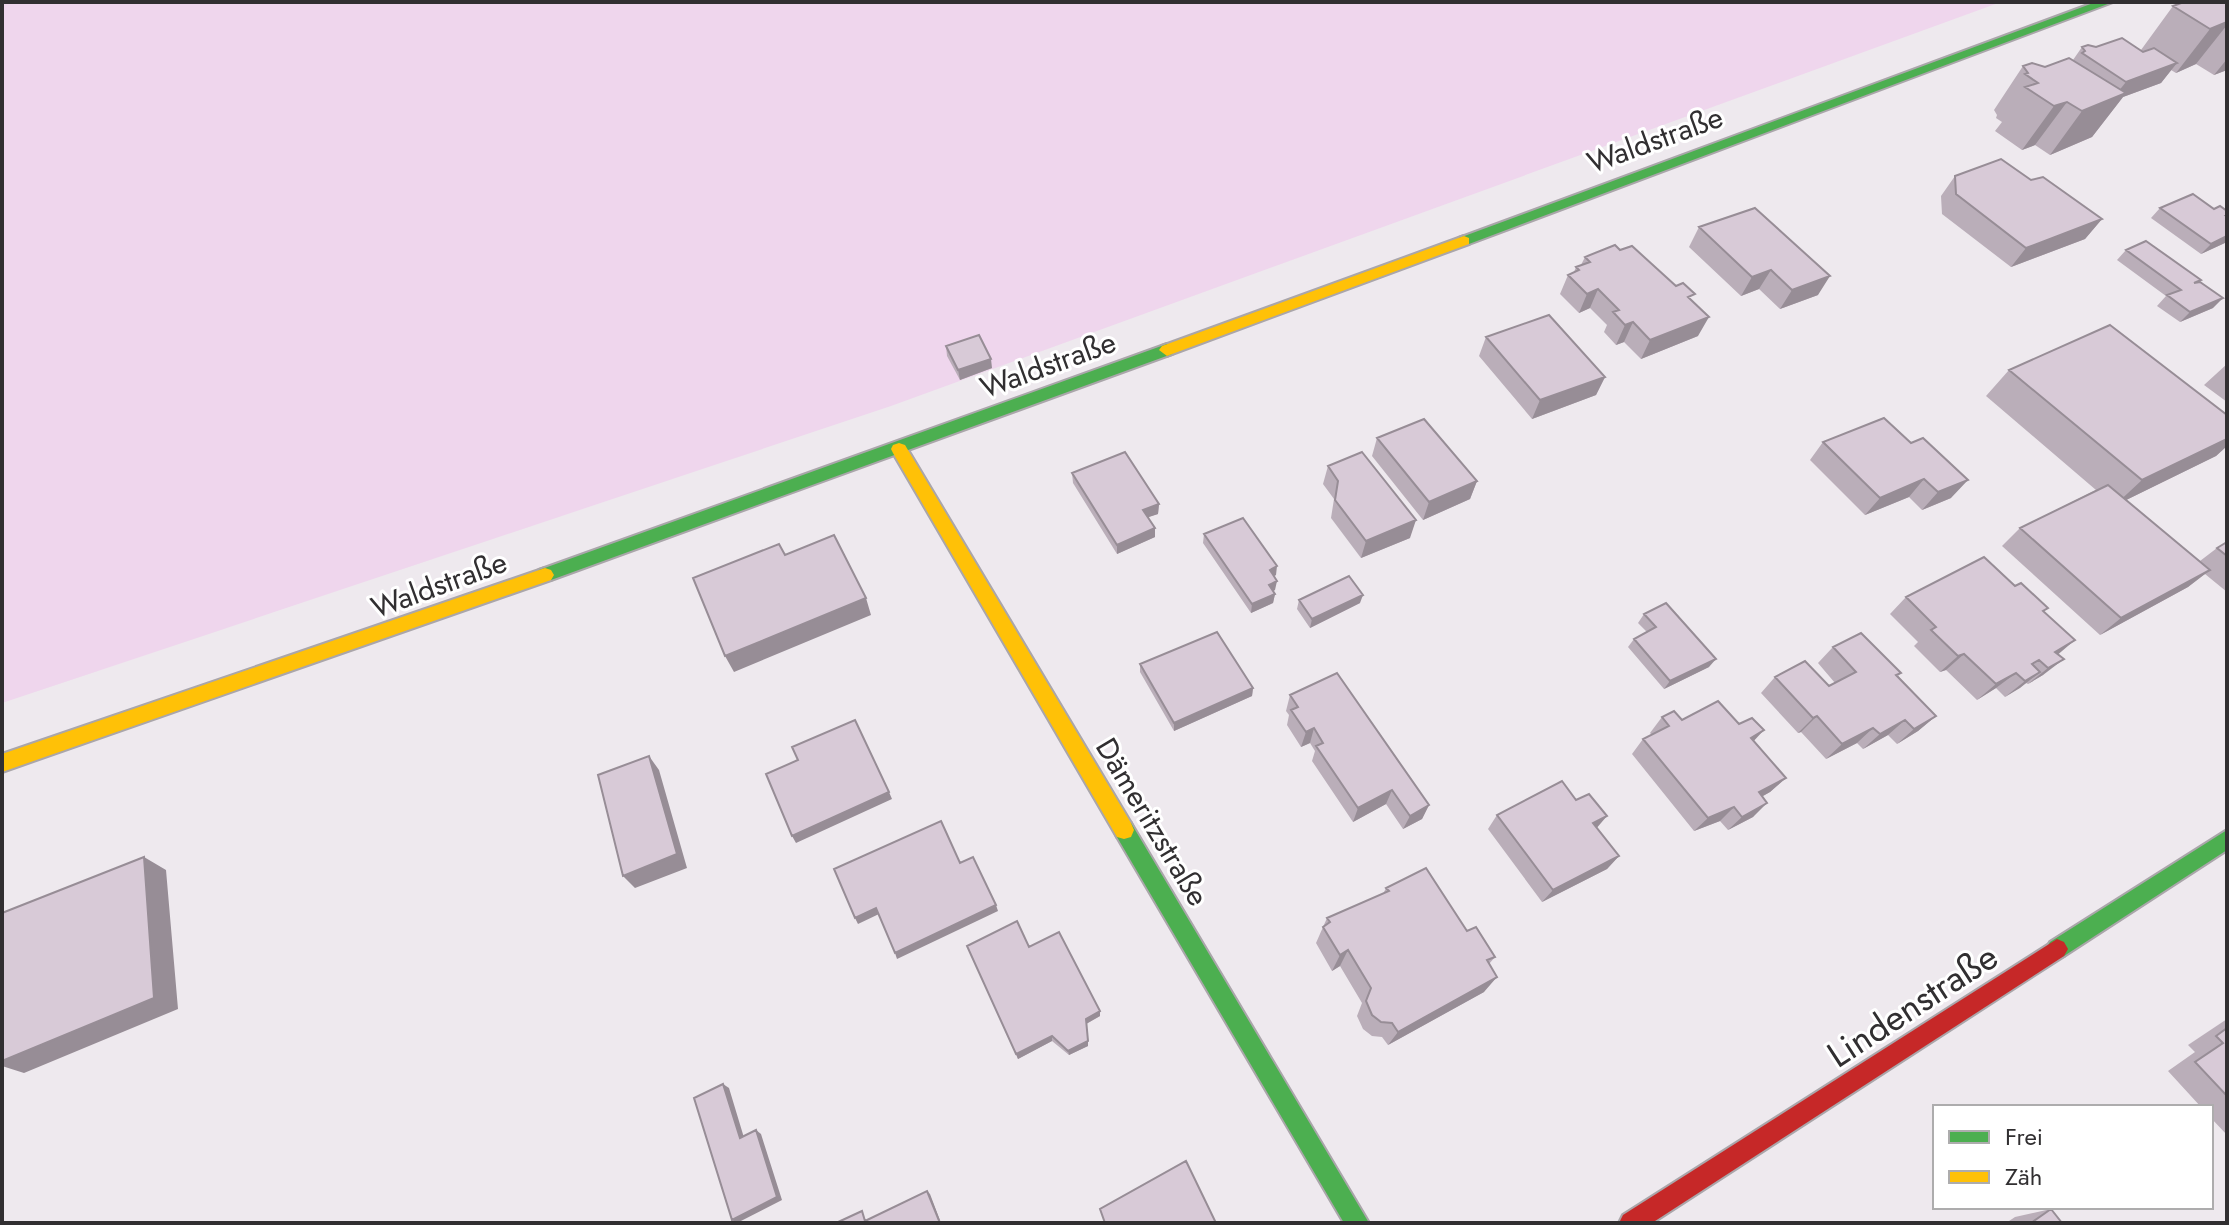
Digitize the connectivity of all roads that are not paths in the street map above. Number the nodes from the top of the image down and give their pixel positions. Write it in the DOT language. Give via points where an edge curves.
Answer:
graph roads {
  1 [pos="2107,2"];
  2 [pos="899,449"];
  3 [pos="2,763"];
  4 [pos="2227,839"];
  5 [pos="1357,1223"];
  6 [pos="1631,1223"];
  1 -- 2 [label="street, Waldstraße"];
  2 -- 3 [label="street, Waldstraße" via="375,637"];
  2 -- 5 [label="street, Dämeritzstraße"];
  4 -- 6 [label="street, Lindenstraße"];
}
